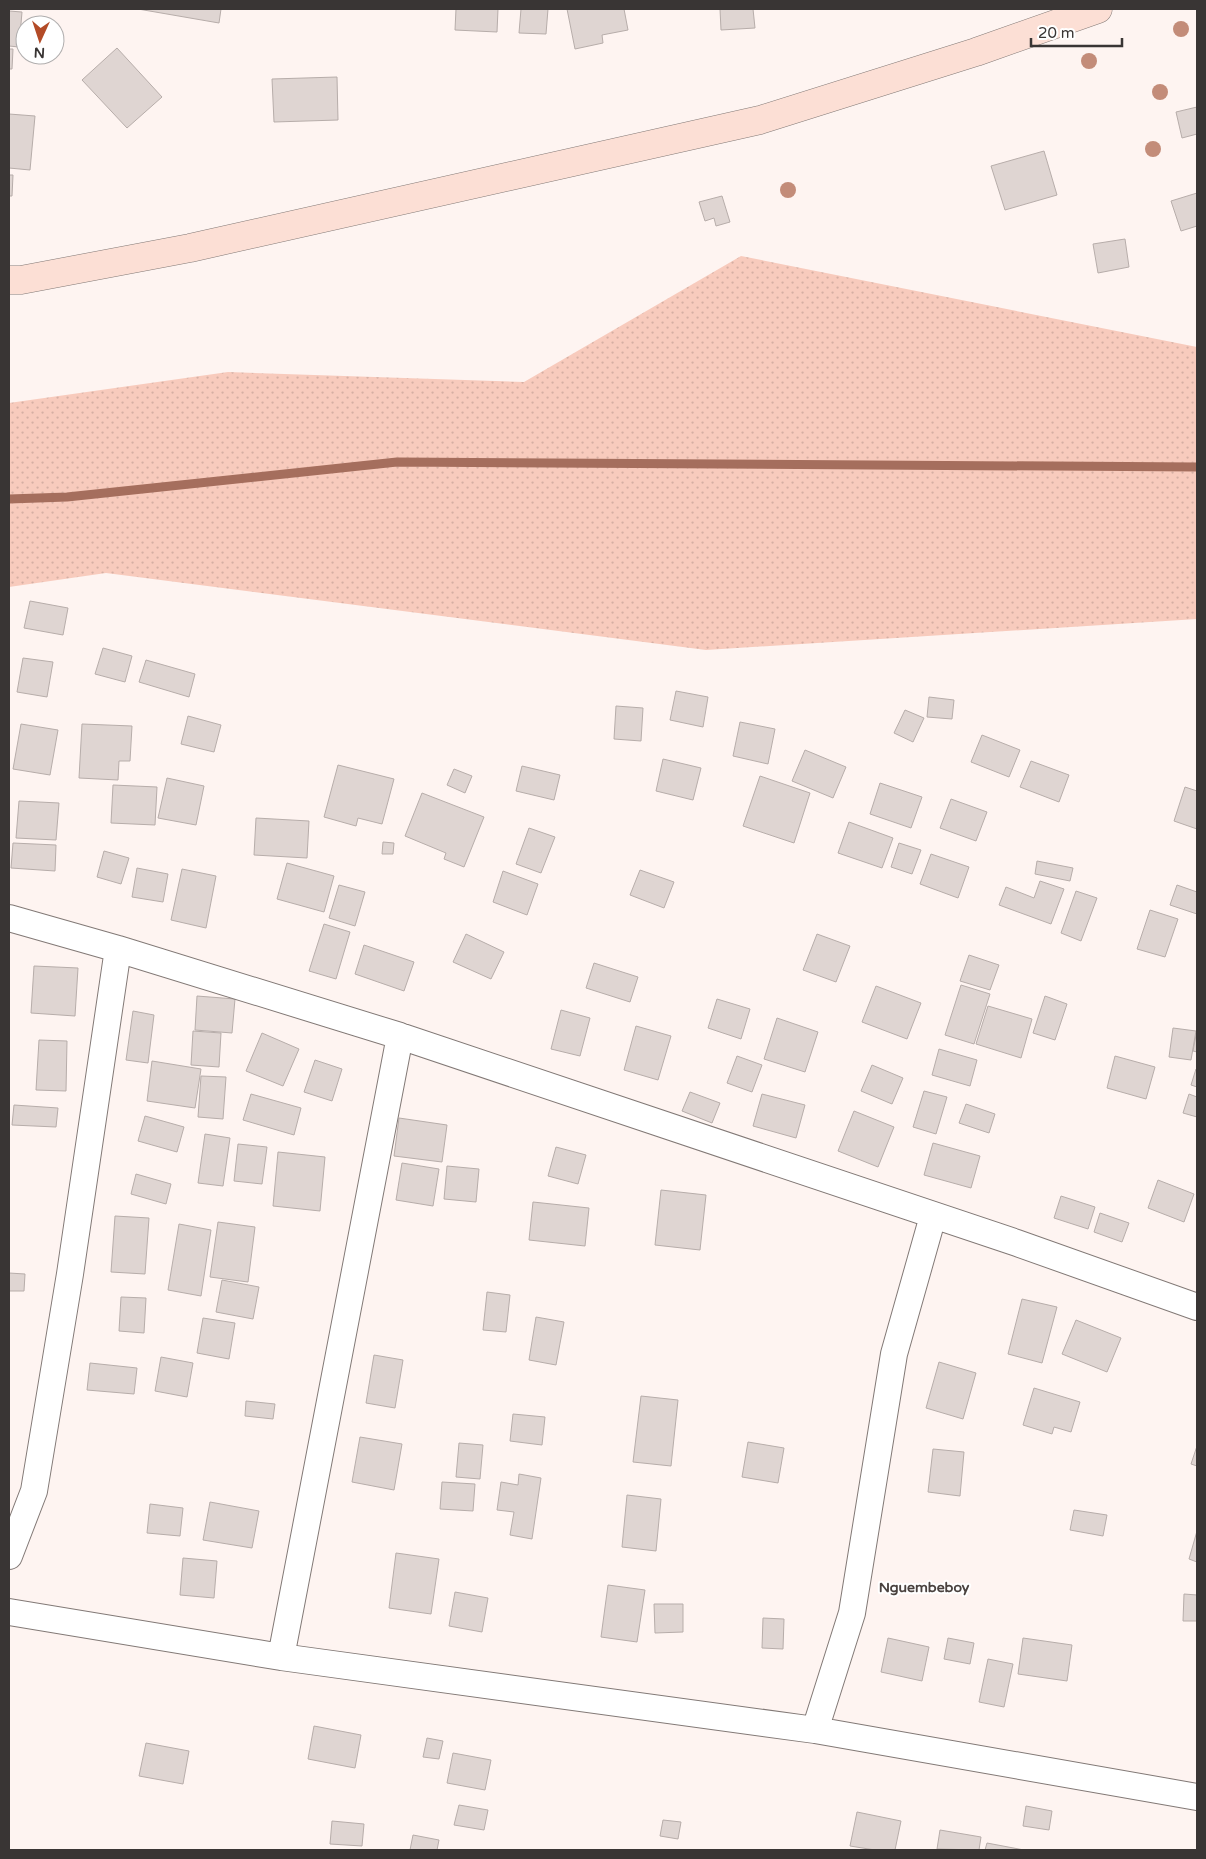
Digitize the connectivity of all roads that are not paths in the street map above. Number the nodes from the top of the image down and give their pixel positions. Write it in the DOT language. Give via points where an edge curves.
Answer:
graph roads {
  1 [pos="1098,9"];
  2 [pos="9,280"];
  3 [pos="9,918"];
  4 [pos="118,949"];
  5 [pos="400,1036"];
  6 [pos="933,1216"];
  7 [pos="1197,1307"];
  8 [pos="9,1556"];
  9 [pos="9,1612"];
  10 [pos="281,1657"];
  11 [pos="815,1730"];
  12 [pos="1197,1797"];
  1 -- 2 [label="street" via="976,52 760,120 190,248"];
  3 -- 4 [label="street"];
  4 -- 5 [label="street"];
  4 -- 8 [label="street" via="34,1491"];
  5 -- 6 [label="street"];
  5 -- 10 [label="street"];
  6 -- 7 [label="street"];
  6 -- 11 [label="street" via="894,1354 852,1613"];
  9 -- 10 [label="street"];
  10 -- 11 [label="street"];
  11 -- 12 [label="street"];
}
